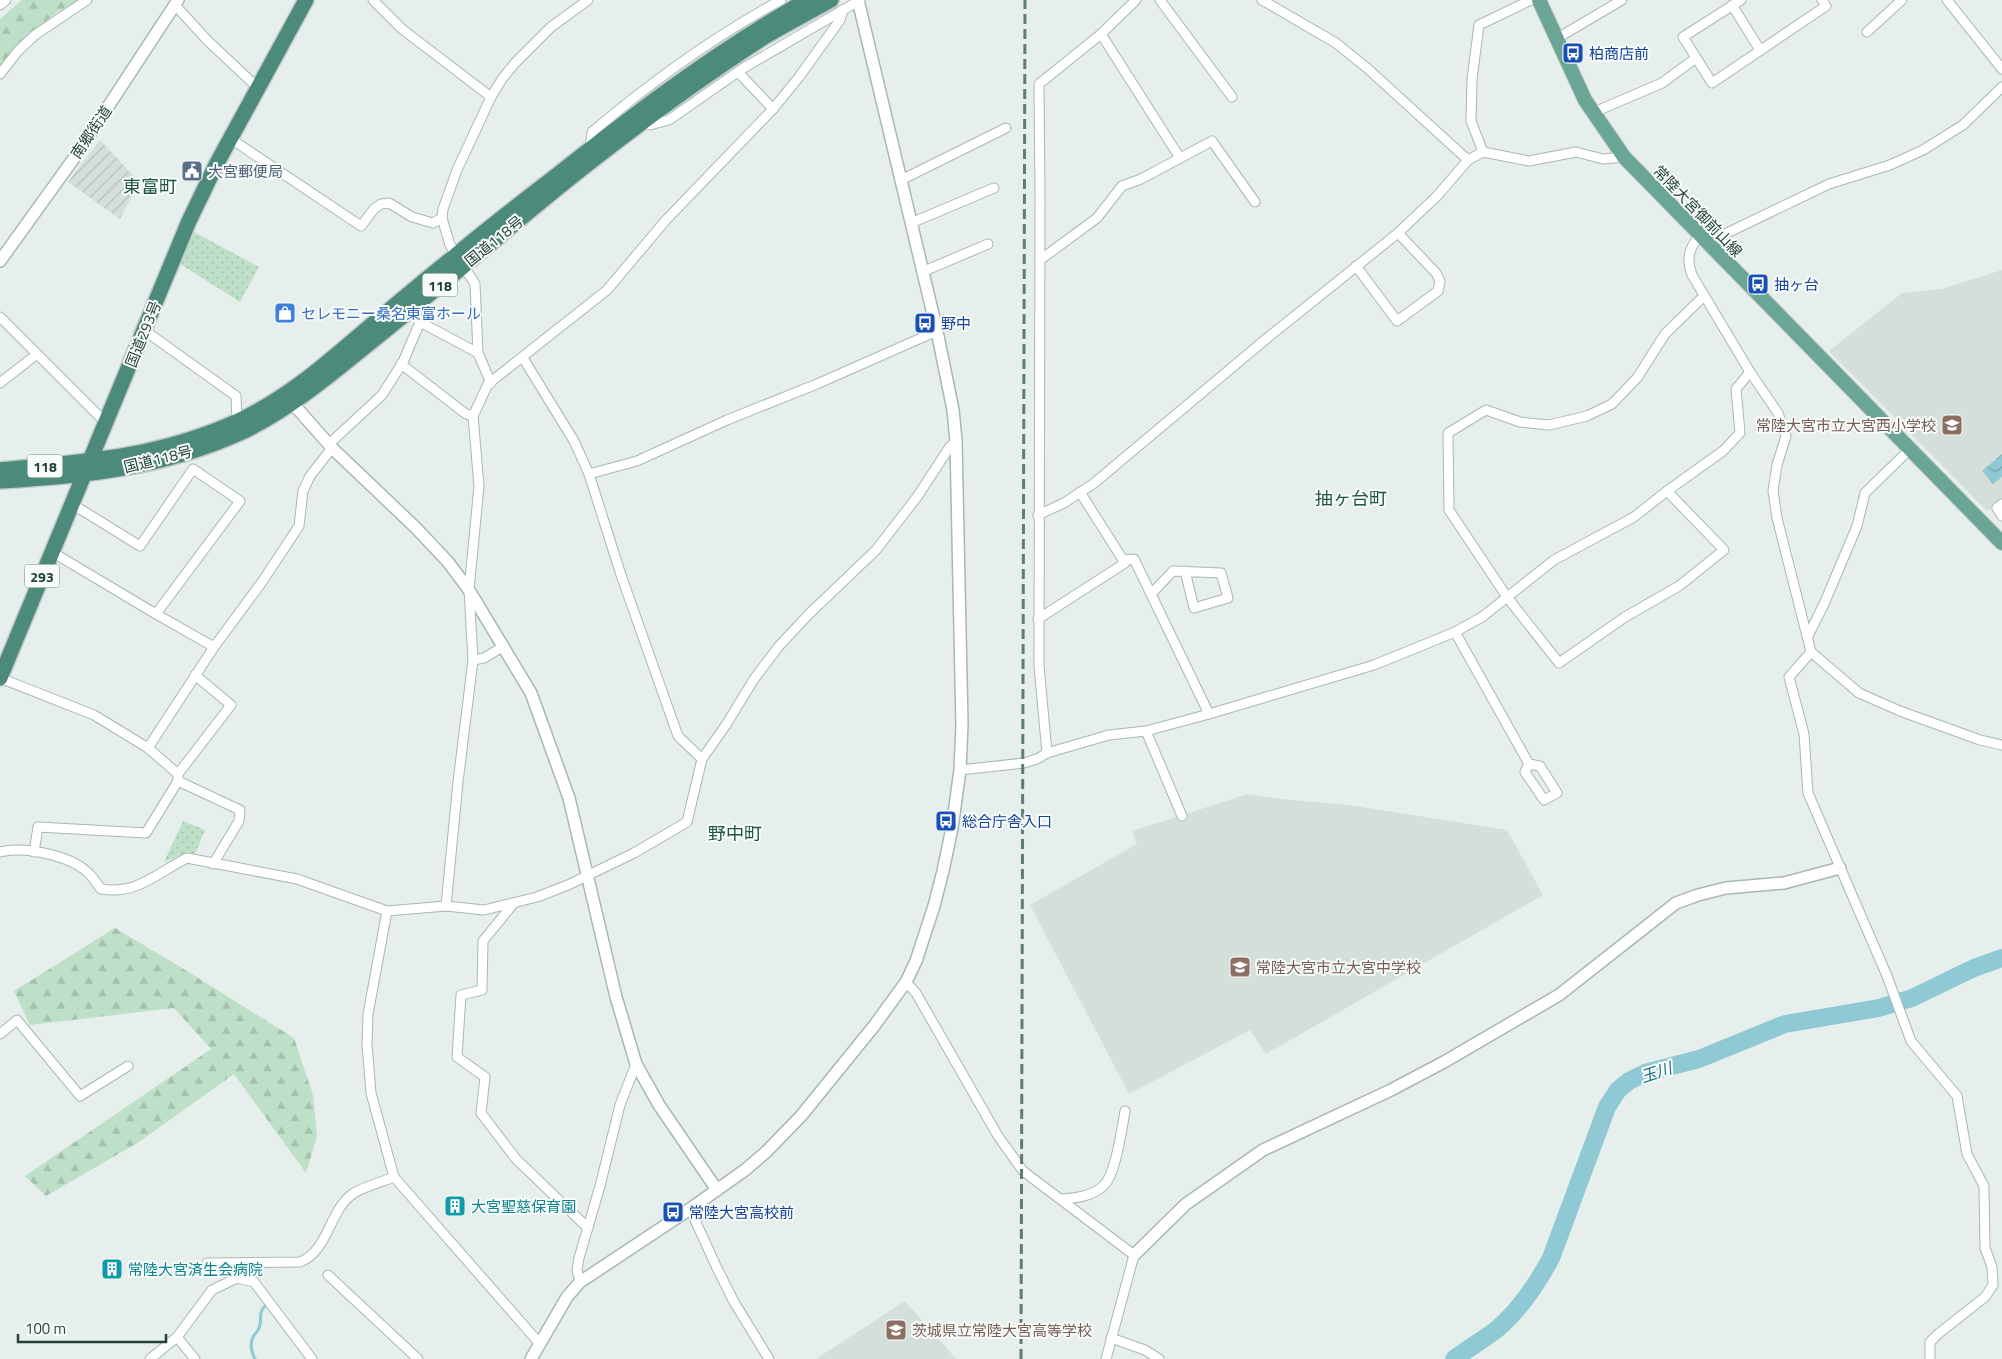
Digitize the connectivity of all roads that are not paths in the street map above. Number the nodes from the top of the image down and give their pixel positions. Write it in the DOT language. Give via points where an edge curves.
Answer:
graph roads {
  1 [pos="6,0"];
  2 [pos="87,0"];
  3 [pos="306,0"];
  4 [pos="373,0"];
  5 [pos="588,0"];
  6 [pos="781,0"];
  7 [pos="807,0"];
  8 [pos="831,0"];
  9 [pos="859,0"];
  10 [pos="1136,0"];
  11 [pos="1160,0"];
  12 [pos="1262,0"];
  13 [pos="1530,0"];
  14 [pos="1539,0"];
  15 [pos="1622,0"];
  16 [pos="1741,0"];
  17 [pos="1822,0"];
  18 [pos="1902,0"];
  19 [pos="1947,0"];
  20 [pos="176,2"];
  21 [pos="0,6"];
  22 [pos="1732,6"];
  23 [pos="843,10"];
  24 [pos="765,31"];
  25 [pos="1867,32"];
  26 [pos="1102,34"];
  27 [pos="1556,39"];
  28 [pos="1760,50"];
  29 [pos="1696,58"];
  30 [pos="2002,69"];
  31 [pos="738,72"];
  32 [pos="0,74"];
  33 [pos="2002,86"];
  34 [pos="258,88"];
  35 [pos="491,97"];
  36 [pos="1232,98"];
  37 [pos="773,109"];
  38 [pos="1592,113"];
  39 [pos="645,121"];
  40 [pos="1006,128"];
  41 [pos="231,139"];
  42 [pos="590,149"];
  43 [pos="1483,152"];
  44 [pos="1624,157"];
  45 [pos="1180,158"];
  46 [pos="1468,160"];
  47 [pos="901,180"];
  48 [pos="994,188"];
  49 [pos="1255,202"];
  50 [pos="442,218"];
  51 [pos="911,223"];
  52 [pos="1398,233"];
  53 [pos="1703,240"];
  54 [pos="988,244"];
  55 [pos="460,260"];
  56 [pos="1040,260"];
  57 [pos="0,261"];
  58 [pos="1356,266"];
  59 [pos="922,272"];
  60 [pos="1704,296"];
  61 [pos="412,308"];
  62 [pos="0,317"];
  63 [pos="420,322"];
  64 [pos="144,330"];
  65 [pos="937,331"];
  66 [pos="478,353"];
  67 [pos="37,354"];
  68 [pos="522,358"];
  69 [pos="402,364"];
  70 [pos="1750,372"];
  71 [pos="491,383"];
  72 [pos="0,384"];
  73 [pos="289,399"];
  74 [pos="473,416"];
  75 [pos="238,421"];
  76 [pos="106,423"];
  77 [pos="956,442"];
  78 [pos="331,446"];
  79 [pos="1910,449"];
  80 [pos="88,468"];
  81 [pos="0,470"];
  82 [pos="589,474"];
  83 [pos="0,481"];
  84 [pos="1667,491"];
  85 [pos="1080,492"];
  86 [pos="72,504"];
  87 [pos="2002,504"];
  88 [pos="1038,515"];
  89 [pos="2002,516"];
  90 [pos="2002,543"];
  91 [pos="52,552"];
  92 [pos="1123,560"];
  93 [pos="1185,571"];
  94 [pos="470,590"];
  95 [pos="1151,594"];
  96 [pos="1507,597"];
  97 [pos="156,614"];
  98 [pos="1038,619"];
  99 [pos="1455,632"];
  100 [pos="1808,636"];
  101 [pos="214,646"];
  102 [pos="504,646"];
  103 [pos="1811,652"];
  104 [pos="473,660"];
  105 [pos="195,675"];
  106 [pos="0,678"];
  107 [pos="1209,714"];
  108 [pos="1146,731"];
  109 [pos="2002,745"];
  110 [pos="148,748"];
  111 [pos="1047,753"];
  112 [pos="702,759"];
  113 [pos="1528,764"];
  114 [pos="960,770"];
  115 [pos="178,778"];
  116 [pos="1182,816"];
  117 [pos="0,852"];
  118 [pos="34,852"];
  119 [pos="213,864"];
  120 [pos="1840,868"];
  121 [pos="588,875"];
  122 [pos="514,903"];
  123 [pos="446,906"];
  124 [pos="387,911"];
  125 [pos="906,982"];
  126 [pos="0,1034"];
  127 [pos="636,1064"];
  128 [pos="128,1066"];
  129 [pos="1126,1112"];
  130 [pos="394,1177"];
  131 [pos="717,1190"];
  132 [pos="1062,1200"];
  133 [pos="690,1209"];
  134 [pos="588,1228"];
  135 [pos="1134,1255"];
  136 [pos="207,1262"];
  137 [pos="328,1275"];
  138 [pos="580,1282"];
  139 [pos="177,1337"];
  140 [pos="1111,1338"];
  141 [pos="540,1344"];
  142 [pos="150,1359"];
  143 [pos="196,1359"];
  144 [pos="312,1359"];
  145 [pos="418,1359"];
  146 [pos="531,1359"];
  147 [pos="769,1359"];
  148 [pos="1106,1359"];
  149 [pos="1159,1359"];
  150 [pos="1930,1359"];
  1 -- 21 [label="street"];
  2 -- 32 [label="street" via="35,35"];
  3 -- 34 [label="highway, 国道293号 / 293"];
  4 -- 35 [label="street" via="402,29"];
  5 -- 35 [label="street" via="551,27 515,62"];
  6 -- 42 [label="street" via="707,44 630,100 592,132"];
  7 -- 24 [label="highway, 国道118号 / 118"];
  8 -- 24 [label="highway, 国道118号 / 118"];
  9 -- 23 [label="street"];
  9 -- 47 [label="street"];
  10 -- 26 [label="street"];
  11 -- 36 [label="street"];
  12 -- 46 [label="street" via="1336,43"];
  13 -- 43 [label="street" via="1479,25 1471,121"];
  14 -- 27 [label="main road, 常陸大宮御前山線"];
  15 -- 27 [label="street"];
  16 -- 22 [label="street"];
  17 -- 28 [label="street" via="1826,6"];
  18 -- 25 [label="street"];
  19 -- 30 [label="street"];
  20 -- 34 [label="street" via="207,40"];
  20 -- 57 [label="street, 南郷街道" via="77,154"];
  22 -- 28 [label="street"];
  22 -- 29 [label="street" via="1683,37"];
  23 -- 31 [label="street"];
  23 -- 37 [label="street" via="840,20"];
  24 -- 39 [label="highway, 国道118号 / 118"];
  24 -- 42 [label="highway, 国道118号 / 118" via="675,84"];
  26 -- 45 [label="street"];
  26 -- 56 [label="street" via="1039,84"];
  27 -- 38 [label="main road, 常陸大宮御前山線"];
  28 -- 29 [label="street" via="1712,83"];
  29 -- 38 [label="street" via="1662,82"];
  31 -- 37 [label="street"];
  31 -- 39 [label="street" via="669,120 650,125"];
  33 -- 53 [label="street" via="1963,125 1923,150 1822,188 1727,233"];
  34 -- 41 [label="highway, 国道293号 / 293"];
  35 -- 50 [label="street" via="449,189"];
  37 -- 68 [label="street" via="666,220 608,290"];
  38 -- 44 [label="main road, 常陸大宮御前山線"];
  39 -- 55 [label="highway, 国道118号 / 118"];
  40 -- 47 [label="street"];
  41 -- 50 [label="street" via="362,226 374,209 389,203 412,217 433,223"];
  41 -- 64 [label="highway, 国道293号 / 293" via="189,221"];
  42 -- 55 [label="highway, 国道118号 / 118"];
  43 -- 44 [label="street" via="1529,161 1576,152 1602,159"];
  43 -- 46 [label="street"];
  44 -- 53 [label="main road, 常陸大宮御前山線"];
  45 -- 49 [label="street" via="1212,141"];
  45 -- 56 [label="street" via="1122,186 1097,218"];
  46 -- 52 [label="street"];
  47 -- 51 [label="street"];
  48 -- 51 [label="street"];
  50 -- 55 [label="street" via="450,245"];
  51 -- 59 [label="street"];
  52 -- 58 [label="street"];
  52 -- 58 [label="street" via="1436,273 1440,281 1438,291 1397,321"];
  53 -- 60 [label="street" via="1691,246 1688,264"];
  53 -- 79 [label="main road, 常陸大宮御前山線"];
  54 -- 59 [label="street"];
  55 -- 61 [label="highway, 国道118号 / 118"];
  55 -- 66 [label="street" via="475,284"];
  55 -- 73 [label="highway, 国道118号 / 118" via="342,350"];
  56 -- 88 [label="street"];
  58 -- 85 [label="street"];
  59 -- 65 [label="street"];
  60 -- 70 [label="street"];
  60 -- 96 [label="street" via="1664,334 1637,378 1612,404 1587,416 1549,425 1520,422 1486,410 1448,433 1449,510"];
  61 -- 63 [label="street"];
  61 -- 73 [label="highway, 国道118号 / 118"];
  62 -- 67 [label="street"];
  63 -- 66 [label="street"];
  63 -- 69 [label="street"];
  64 -- 75 [label="street" via="236,396"];
  64 -- 76 [label="highway, 国道293号 / 293"];
  65 -- 77 [label="street"];
  65 -- 82 [label="street" via="637,461"];
  66 -- 71 [label="street"];
  67 -- 72 [label="street"];
  67 -- 76 [label="street"];
  68 -- 71 [label="street"];
  68 -- 82 [label="street" via="574,441"];
  69 -- 74 [label="street" via="466,414"];
  69 -- 78 [label="street" via="382,395"];
  70 -- 84 [label="street" via="1736,389 1740,433 1723,451"];
  70 -- 100 [label="street" via="1778,413 1786,436 1773,491"];
  71 -- 74 [label="street"];
  73 -- 75 [label="highway, 国道118号 / 118"];
  73 -- 78 [label="street"];
  73 -- 80 [label="highway, 国道118号 / 118" via="241,432 182,456 127,468"];
  74 -- 94 [label="street" via="480,486"];
  75 -- 80 [label="highway, 国道118号 / 118" via="178,444"];
  76 -- 80 [label="highway, 国道293号 / 293"];
  77 -- 112 [label="street" via="876,550 779,646"];
  77 -- 114 [label="street" via="962,725"];
  78 -- 94 [label="street" via="416,528"];
  78 -- 101 [label="street" via="302,491 298,526 262,582"];
  79 -- 90 [label="main road, 常陸大宮御前山線"];
  79 -- 100 [label="street" via="1865,493 1857,526"];
  80 -- 81 [label="highway, 国道118号 / 118"];
  80 -- 83 [label="highway, 国道118号 / 118"];
  80 -- 86 [label="highway, 国道293号 / 293"];
  82 -- 112 [label="street" via="678,736"];
  84 -- 96 [label="street" via="1634,517 1554,560"];
  84 -- 96 [label="street" via="1724,550 1679,586 1625,617 1559,663"];
  85 -- 88 [label="street"];
  85 -- 92 [label="street"];
  86 -- 91 [label="highway, 国道293号 / 293"];
  86 -- 97 [label="street" via="140,546 193,469 240,501"];
  87 -- 89 [label="street" via="1996,508"];
  88 -- 98 [label="street"];
  91 -- 97 [label="street"];
  91 -- 106 [label="highway, 国道293号 / 293"];
  92 -- 95 [label="street" via="1134,560"];
  92 -- 98 [label="street" via="1125,563"];
  93 -- 93 [label="street" via="1221,573 1228,598 1194,608"];
  93 -- 95 [label="street" via="1173,571"];
  94 -- 102 [label="street"];
  94 -- 104 [label="street"];
  95 -- 107 [label="street"];
  96 -- 99 [label="street" via="1482,617"];
  97 -- 101 [label="street"];
  98 -- 111 [label="street" via="1038,666"];
  99 -- 107 [label="street" via="1374,665"];
  99 -- 113 [label="street"];
  100 -- 103 [label="street"];
  101 -- 105 [label="street"];
  102 -- 104 [label="street" via="484,658"];
  102 -- 121 [label="street" via="531,693 556,758"];
  103 -- 109 [label="street" via="1859,693 1900,711"];
  103 -- 120 [label="street" via="1789,676 1804,734 1808,793"];
  104 -- 123 [label="street"];
  105 -- 110 [label="street"];
  105 -- 115 [label="street" via="231,705"];
  106 -- 110 [label="street" via="94,715"];
  107 -- 108 [label="street"];
  108 -- 111 [label="street" via="1109,735"];
  108 -- 116 [label="street"];
  110 -- 115 [label="street"];
  111 -- 114 [label="street" via="1024,763"];
  112 -- 121 [label="street" via="687,822"];
  114 -- 125 [label="street" via="952,828 934,906"];
  115 -- 118 [label="street" via="146,834 38,827"];
  115 -- 119 [label="street" via="240,810 239,821"];
  117 -- 118 [label="street" via="26,849"];
  118 -- 119 [label="street" via="68,860 86,871 101,889 113,891 140,885 187,858"];
  119 -- 124 [label="street" via="297,879"];
  120 -- 135 [label="street" via="1784,883 1726,888 1676,903 1559,995 1444,1062 1295,1133 1244,1162 1186,1204"];
  120 -- 150 [label="street" via="1911,1041 1957,1096 1967,1154 1984,1186 1986,1248 1993,1285 1985,1297 1930,1342"];
  121 -- 122 [label="street" via="545,894"];
  121 -- 127 [label="street" via="616,997"];
  122 -- 123 [label="street" via="484,910"];
  122 -- 134 [label="street" via="483,941 482,990 461,995 457,1056 485,1078 481,1113 486,1121 516,1159"];
  123 -- 124 [label="street"];
  124 -- 130 [label="street" via="368,1014 366,1045 371,1093"];
  125 -- 131 [label="street" via="874,1026 783,1135"];
  125 -- 132 [label="street" via="916,993 1011,1156 1023,1171"];
  126 -- 128 [label="street" via="17,1020 80,1096"];
  127 -- 131 [label="street" via="659,1105"];
  127 -- 134 [label="street" via="620,1104"];
  129 -- 132 [label="street" via="1106,1183 1086,1195"];
  130 -- 136 [label="street" via="354,1193 336,1212 317,1250 308,1259 300,1262"];
  130 -- 141 [label="street"];
  131 -- 133 [label="street"];
  132 -- 135 [label="street"];
  133 -- 138 [label="street"];
  133 -- 147 [label="street" via="723,1280"];
  134 -- 138 [label="street" via="577,1270"];
  135 -- 140 [label="street"];
  137 -- 145 [label="street"];
  138 -- 141 [label="street" via="567,1297"];
  139 -- 142 [label="street"];
  139 -- 143 [label="street"];
  139 -- 144 [label="street" via="212,1290 237,1278 254,1282"];
  140 -- 148 [label="street"];
  140 -- 149 [label="street" via="1145,1350"];
  141 -- 146 [label="street"];
}
